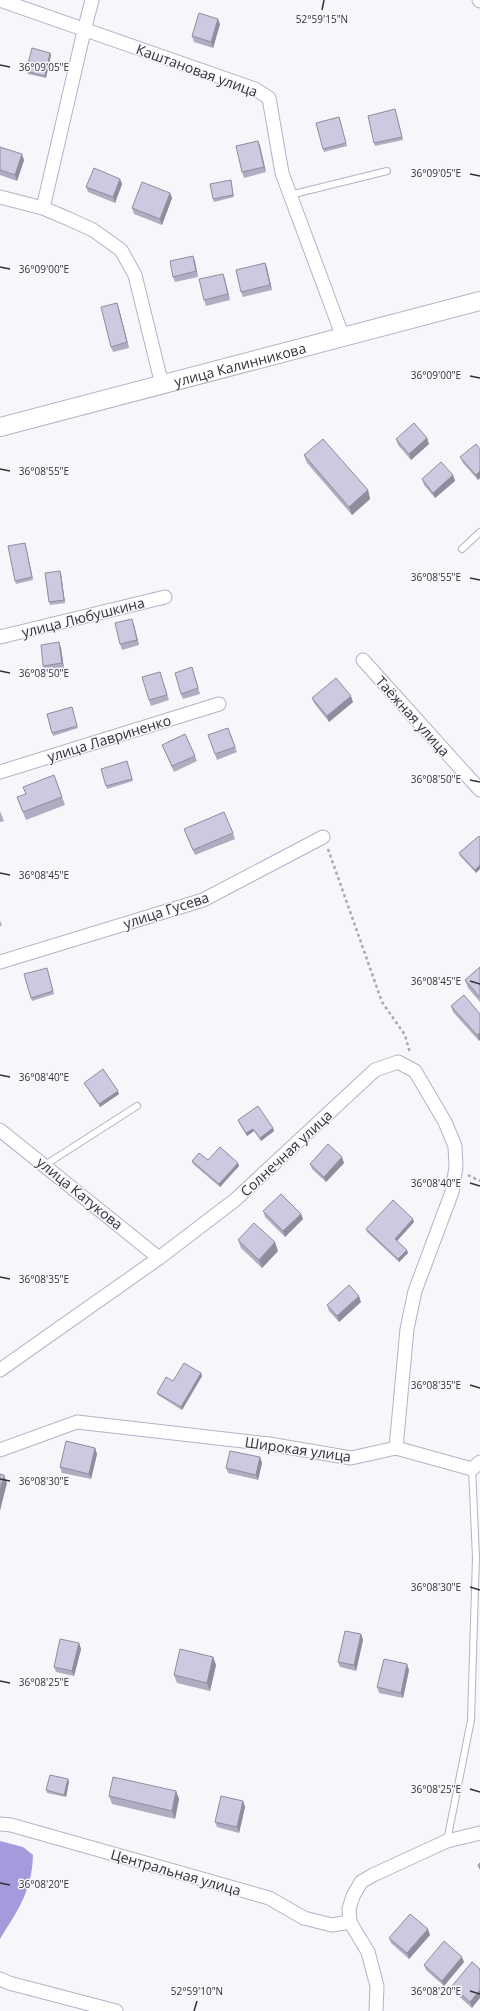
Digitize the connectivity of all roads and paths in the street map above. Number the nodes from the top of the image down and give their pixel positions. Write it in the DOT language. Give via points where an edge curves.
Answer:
graph roads {
  1 [pos="0,0"];
  2 [pos="92,0"];
  3 [pos="84,31"];
  4 [pos="386,171"];
  5 [pos="290,195"];
  6 [pos="0,197"];
  7 [pos="42,208"];
  8 [pos="480,301"];
  9 [pos="343,337"];
  10 [pos="162,385"];
  11 [pos="0,427"];
  12 [pos="480,532"];
  13 [pos="462,548"];
  14 [pos="165,597"];
  15 [pos="0,637"];
  16 [pos="363,660"];
  17 [pos="219,704"];
  18 [pos="0,772"];
  19 [pos="480,790"];
  20 [pos="323,836"];
  21 [pos="0,962"];
  22 [pos="415,1071"];
  23 [pos="137,1106"];
  24 [pos="0,1130"];
  25 [pos="45,1165"];
  26 [pos="158,1258"];
  27 [pos="0,1370"];
  28 [pos="396,1448"];
  29 [pos="0,1450"];
  30 [pos="476,1466"];
  31 [pos="0,1824"];
  32 [pos="480,1833"];
  33 [pos="447,1841"];
  34 [pos="350,1922"];
  35 [pos="0,1979"];
  36 [pos="116,2011"];
  37 [pos="376,2011"];
  1 -- 3 [label="street, Каштановая улица"];
  2 -- 3 [label="street"];
  3 -- 5 [label="street, Каштановая улица" via="255,89 269,98 282,173"];
  3 -- 7 [label="street"];
  4 -- 5 [label="lane"];
  5 -- 9 [label="street, Каштановая улица"];
  6 -- 7 [label="street"];
  7 -- 10 [label="street" via="93,230 121,250 135,275"];
  8 -- 9 [label="main road, улица Калинникова"];
  9 -- 10 [label="main road, улица Калинникова"];
  10 -- 11 [label="main road, улица Калинникова"];
  12 -- 13 [label="lane"];
  14 -- 15 [label="street, улица Любушкина"];
  16 -- 19 [label="street, Таёжная улица"];
  17 -- 18 [label="street, улица Лавриненко"];
  20 -- 21 [label="street, улица Гусева" via="203,900"];
  20 -- 22 [label="path" via="382,1002 404,1035"];
  22 -- 26 [label="street, Солнечная улица" via="398,1062 375,1070 234,1200"];
  22 -- 28 [label="street" via="446,1122 455,1146 456,1167 452,1192 413,1299 407,1329"];
  23 -- 25 [label="lane"];
  24 -- 25 [label="street, улица Катукова"];
  25 -- 26 [label="street, улица Катукова"];
  26 -- 27 [label="street, Солнечная улица"];
  28 -- 29 [label="street, Широкая улица" via="351,1458 268,1444 77,1422"];
  28 -- 30 [label="street"];
  30 -- 33 [label="lane" via="471,1720"];
  31 -- 34 [label="street, Центральная улица" via="269,1898 311,1920 332,1925"];
  32 -- 33 [label="street"];
  33 -- 34 [label="street" via="361,1882 349,1909"];
  34 -- 37 [label="street" via="368,1952 377,1986"];
  35 -- 36 [label="street"];
}
